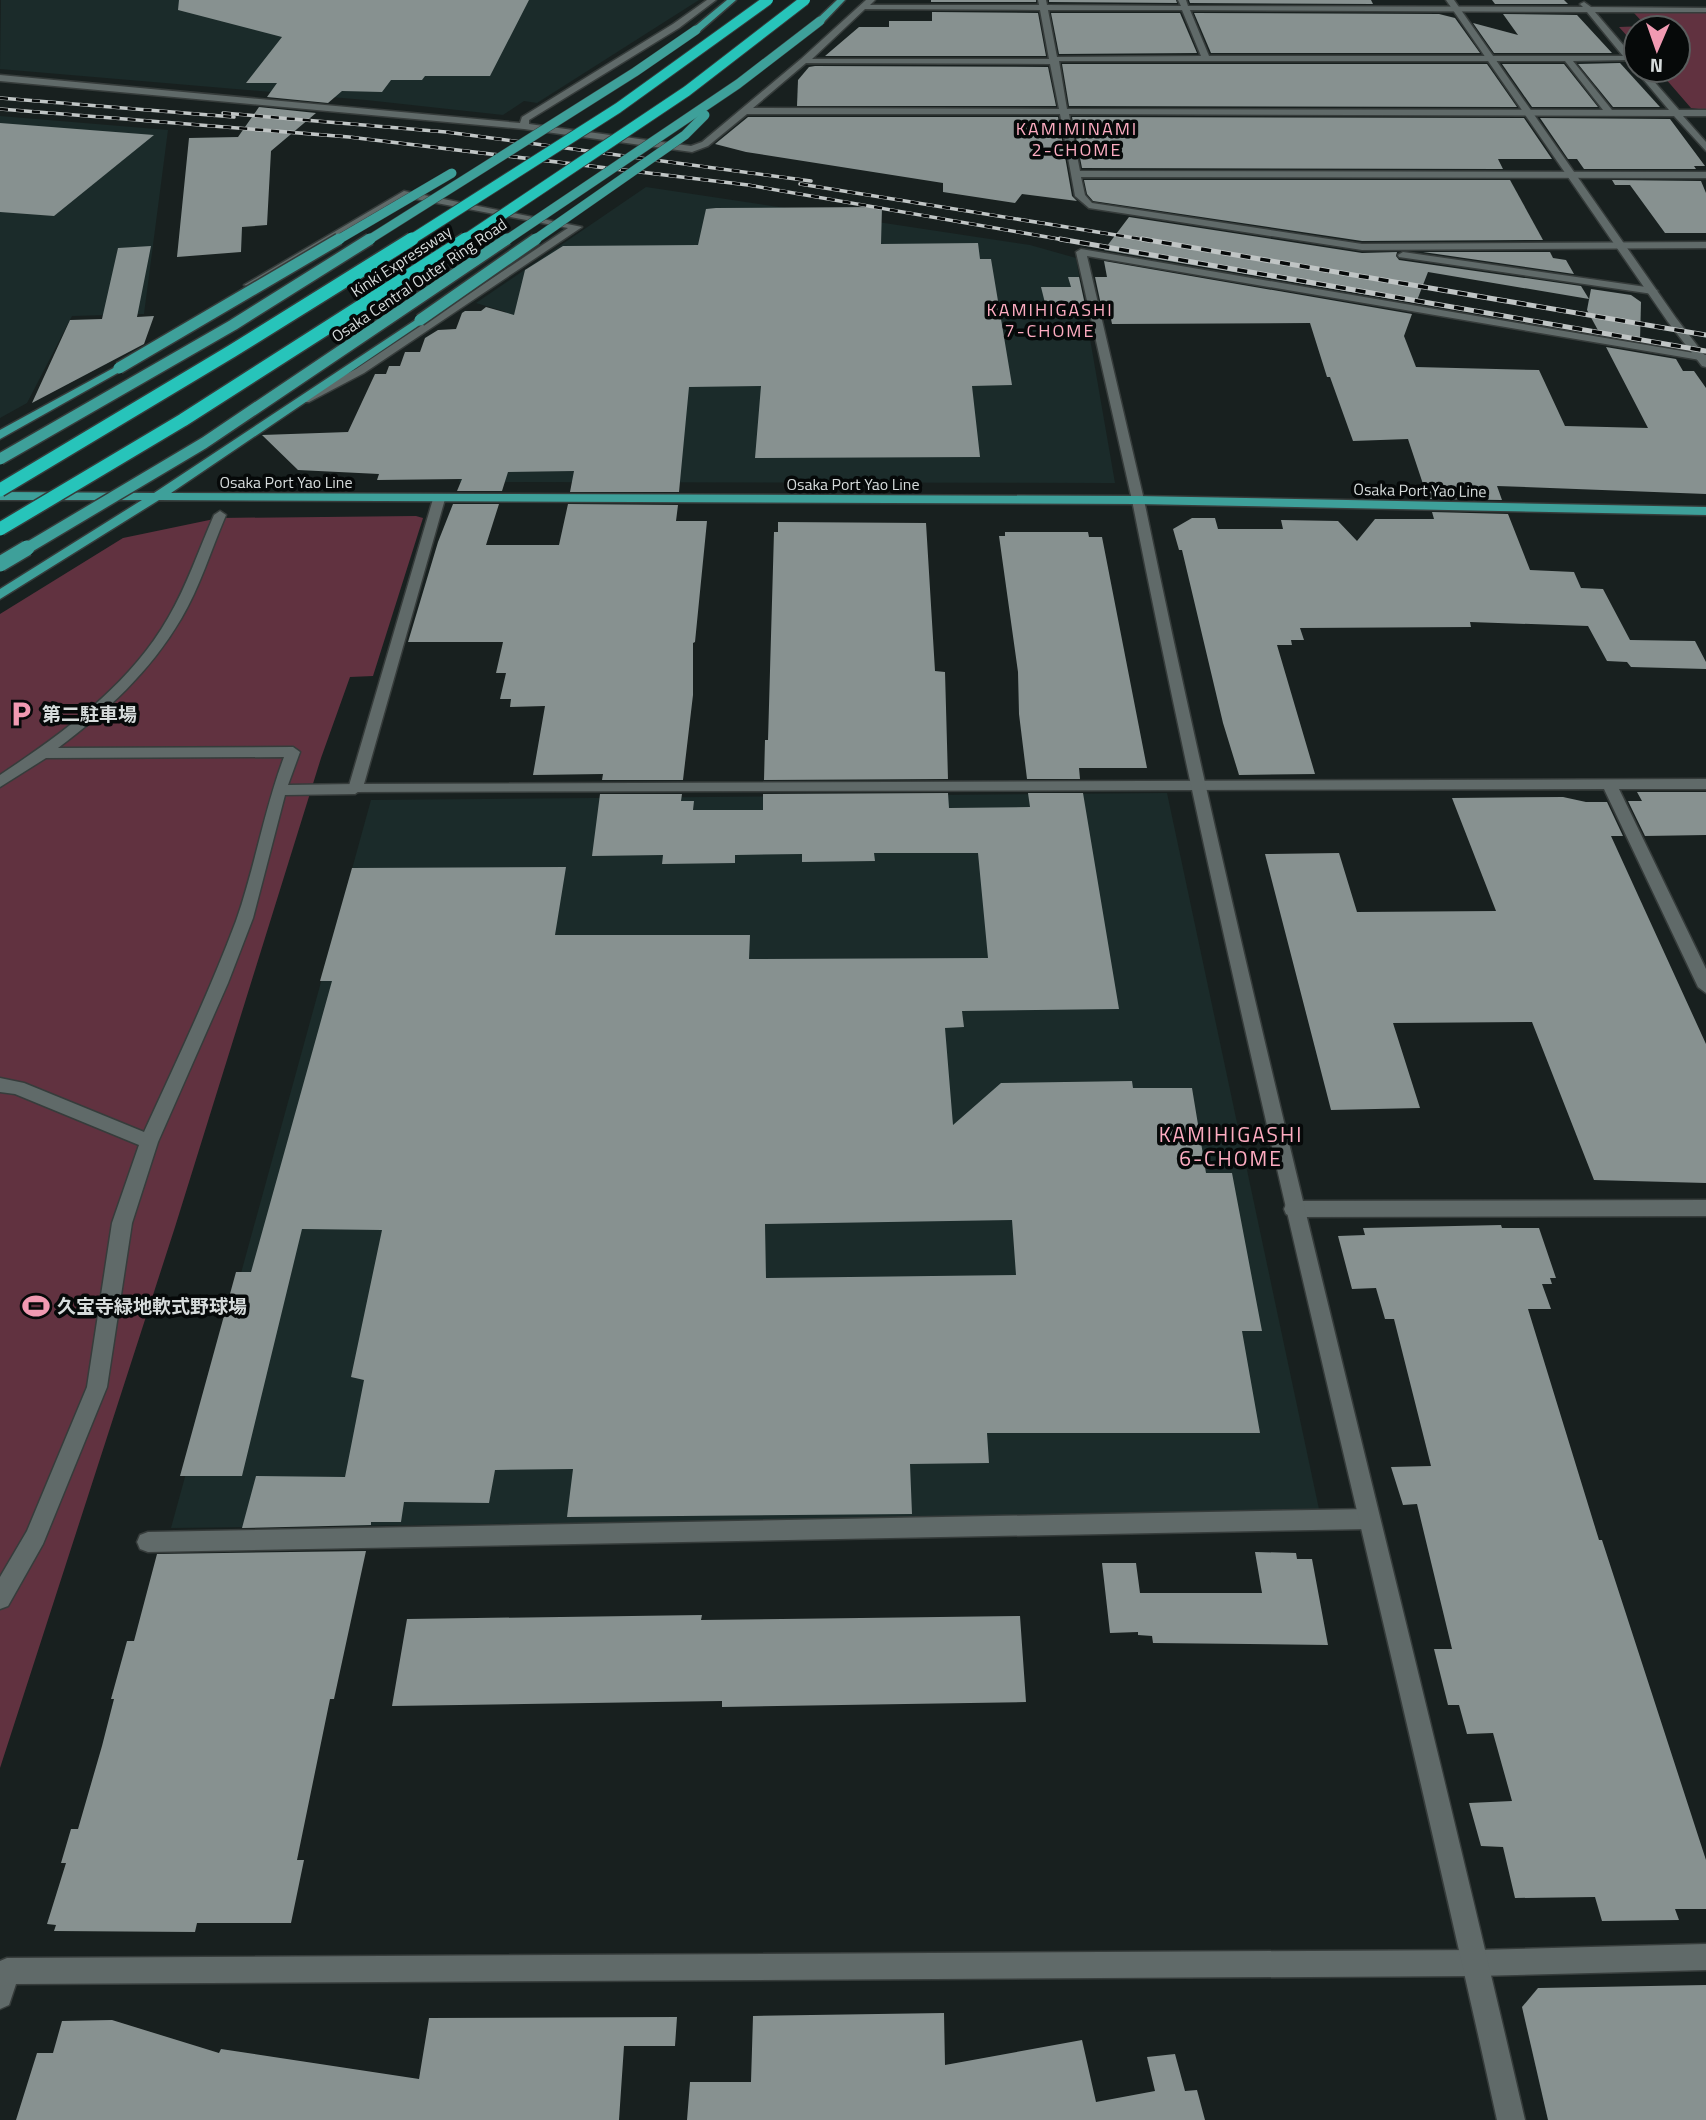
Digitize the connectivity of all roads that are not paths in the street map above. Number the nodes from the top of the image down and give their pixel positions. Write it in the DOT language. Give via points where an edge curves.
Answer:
graph roads {
  1 [pos="712,0"];
  2 [pos="732,0"];
  3 [pos="768,0"];
  4 [pos="805,0"];
  5 [pos="841,0"];
  6 [pos="1450,0"];
  7 [pos="1581,0"];
  8 [pos="868,4"];
  9 [pos="1042,4"];
  10 [pos="1184,4"];
  11 [pos="1457,10"];
  12 [pos="1589,10"];
  13 [pos="1706,10"];
  14 [pos="1622,50"];
  15 [pos="1206,58"];
  16 [pos="1489,58"];
  17 [pos="1567,58"];
  18 [pos="1622,58"];
  19 [pos="804,61"];
  20 [pos="1055,61"];
  21 [pos="635,72"];
  22 [pos="0,78"];
  23 [pos="738,83"];
  24 [pos="1651,84"];
  25 [pos="744,111"];
  26 [pos="1062,113"];
  27 [pos="1527,113"];
  28 [pos="1610,113"];
  29 [pos="1675,113"];
  30 [pos="1706,113"];
  31 [pos="524,126"];
  32 [pos="1706,148"];
  33 [pos="471,162"];
  34 [pos="459,169"];
  35 [pos="1076,174"];
  36 [pos="1706,175"];
  37 [pos="1573,176"];
  38 [pos="1622,245"];
  39 [pos="1706,245"];
  40 [pos="1362,247"];
  41 [pos="1653,291"];
  42 [pos="1704,360"];
  43 [pos="119,368"];
  44 [pos="286,409"];
  45 [pos="0,435"];
  46 [pos="0,459"];
  47 [pos="0,490"];
  48 [pos="0,496"];
  49 [pos="154,498"];
  50 [pos="439,499"];
  51 [pos="1138,500"];
  52 [pos="1706,511"];
  53 [pos="220,515"];
  54 [pos="0,529"];
  55 [pos="0,564"];
  56 [pos="0,595"];
  57 [pos="45,753"];
  58 [pos="0,782"];
  59 [pos="1196,784"];
  60 [pos="1706,784"];
  61 [pos="1610,785"];
  62 [pos="355,789"];
  63 [pos="279,790"];
  64 [pos="1701,965"];
  65 [pos="1706,987"];
  66 [pos="0,1085"];
  67 [pos="149,1142"];
  68 [pos="1706,1208"];
  69 [pos="1293,1209"];
  70 [pos="1369,1519"];
  71 [pos="148,1542"];
  72 [pos="0,1598"];
  73 [pos="1706,1957"];
  74 [pos="1477,1963"];
  75 [pos="4,1971"];
  76 [pos="0,1996"];
  77 [pos="1511,2120"];
  1 -- 31 [label="street" via="525,120"];
  2 -- 21 [label="main road, bridge"];
  3 -- 47 [label="highway, Kinki Expressway, bridge" via="673,72 572,138 153,401"];
  4 -- 54 [label="highway, Kinki Expressway, bridge" via="626,134 238,383"];
  5 -- 23 [label="main road, Osaka Central Outer Ring Road, bridge"];
  6 -- 11 [label="street"];
  7 -- 12 [label="street"];
  8 -- 9 [label="street"];
  8 -- 19 [label="street"];
  9 -- 10 [label="street"];
  9 -- 20 [label="street"];
  10 -- 11 [label="street"];
  10 -- 15 [label="street"];
  11 -- 12 [label="street"];
  11 -- 16 [label="street"];
  12 -- 13 [label="street"];
  12 -- 14 [label="street"];
  15 -- 16 [label="street"];
  15 -- 20 [label="street"];
  16 -- 17 [label="street"];
  16 -- 27 [label="street"];
  17 -- 18 [label="street"];
  17 -- 28 [label="street"];
  19 -- 20 [label="street"];
  19 -- 25 [label="street"];
  20 -- 26 [label="street"];
  21 -- 33 [label="main road, bridge" via="596,85"];
  21 -- 46 [label="main road, bridge" via="233,325"];
  22 -- 31 [label="street"];
  23 -- 44 [label="main road, bridge" via="685,135"];
  23 -- 55 [label="main road, Osaka Central Outer Ring Road, bridge" via="204,443"];
  24 -- 29 [label="street"];
  25 -- 26 [label="street"];
  25 -- 31 [label="street" via="705,144 692,149"];
  26 -- 27 [label="street"];
  26 -- 35 [label="street"];
  27 -- 28 [label="street"];
  27 -- 37 [label="street"];
  28 -- 29 [label="street"];
  29 -- 30 [label="street"];
  29 -- 32 [label="street"];
  34 -- 43 [label="main road, bridge"];
  35 -- 37 [label="street"];
  35 -- 40 [label="street" via="1080,196 1089,205"];
  36 -- 37 [label="street"];
  37 -- 38 [label="street"];
  38 -- 39 [label="street"];
  38 -- 40 [label="street"];
  38 -- 41 [label="street"];
  40 -- 41 [label="street"];
  41 -- 42 [label="street"];
  42 -- 51 [label="street" via="1081,251"];
  43 -- 44 [label="street" via="171,331 404,194 577,227 360,371"];
  43 -- 45 [label="main road"];
  44 -- 49 [label="main road"];
  48 -- 49 [label="main road, Osaka Port Yao Line"];
  49 -- 50 [label="main road, Osaka Port Yao Line"];
  49 -- 56 [label="main road"];
  50 -- 51 [label="main road, Osaka Port Yao Line"];
  50 -- 62 [label="street"];
  51 -- 52 [label="main road, Osaka Port Yao Line"];
  51 -- 59 [label="street"];
  53 -- 57 [label="street" via="174,619 131,678"];
  57 -- 58 [label="street"];
  57 -- 63 [label="street" via="293,752"];
  59 -- 61 [label="street"];
  59 -- 62 [label="street"];
  59 -- 69 [label="street"];
  60 -- 61 [label="street"];
  61 -- 64 [label="street"];
  62 -- 63 [label="street"];
  63 -- 67 [label="street" via="245,918"];
  64 -- 65 [label="street"];
  66 -- 67 [label="street" via="18,1088"];
  67 -- 72 [label="street" via="122,1223 97,1387 35,1537"];
  68 -- 69 [label="street"];
  69 -- 70 [label="street"];
  70 -- 71 [label="street"];
  70 -- 74 [label="street"];
  73 -- 74 [label="street"];
  74 -- 75 [label="street"];
  74 -- 77 [label="street"];
  75 -- 76 [label="street"];
}
